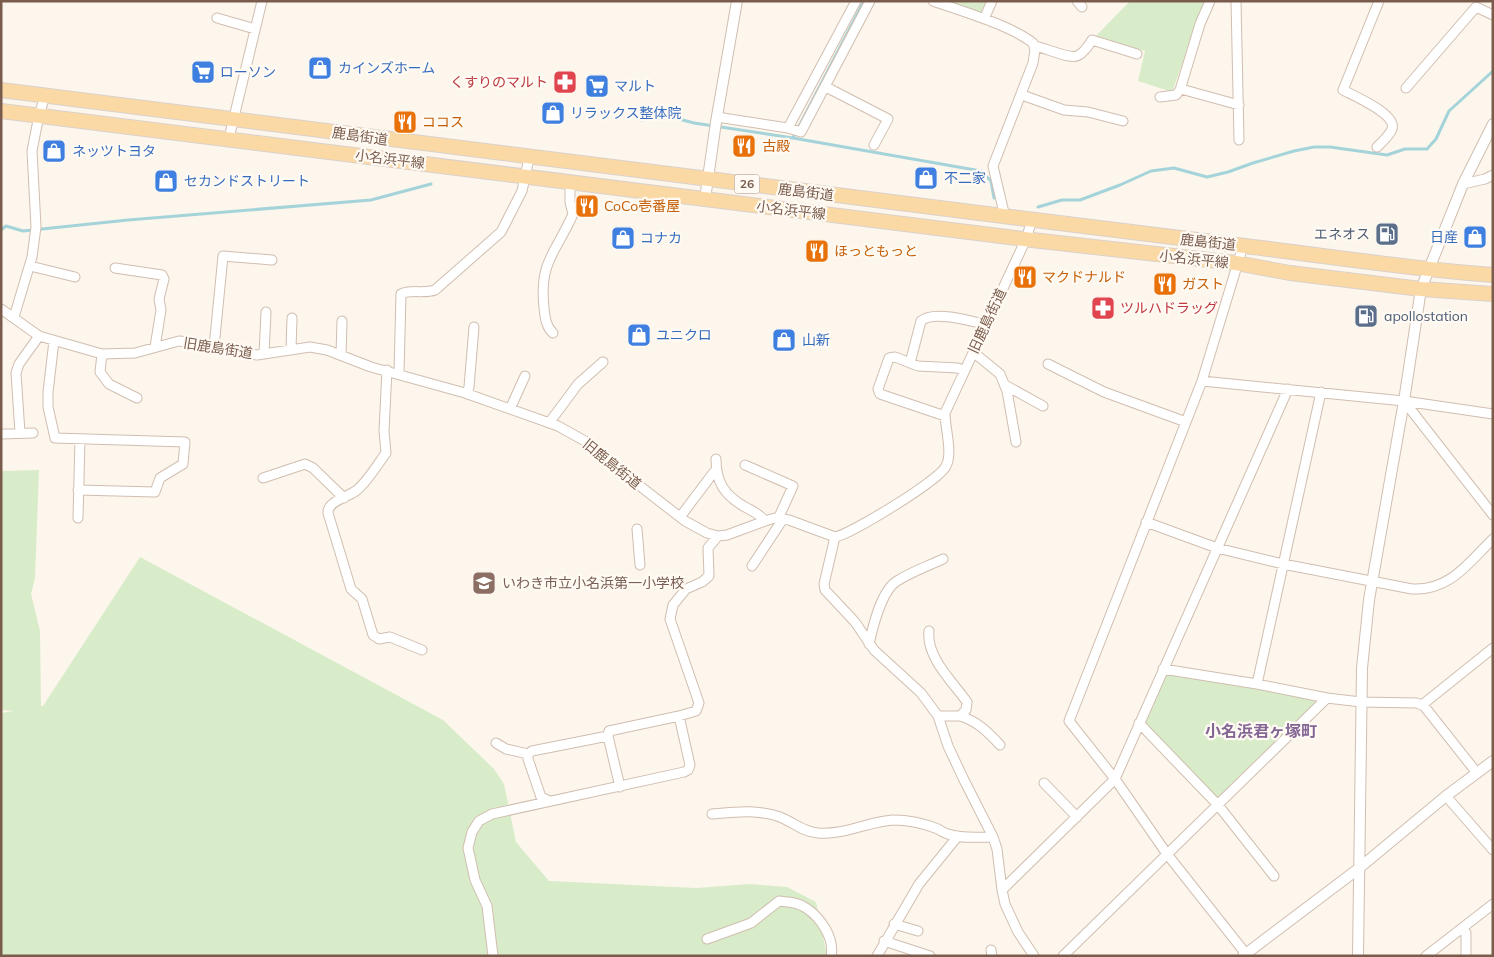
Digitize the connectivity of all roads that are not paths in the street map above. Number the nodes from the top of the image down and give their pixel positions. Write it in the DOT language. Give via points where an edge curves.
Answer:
graph roads {
  1 [pos="262,1"];
  2 [pos="856,1"];
  3 [pos="870,1"];
  4 [pos="933,1"];
  5 [pos="992,1"];
  6 [pos="1210,1"];
  7 [pos="1236,1"];
  8 [pos="1379,1"];
  9 [pos="735,2"];
  10 [pos="1493,15"];
  11 [pos="218,18"];
  12 [pos="984,19"];
  13 [pos="255,29"];
  14 [pos="1034,46"];
  15 [pos="1137,54"];
  16 [pos="826,87"];
  17 [pos="1406,88"];
  18 [pos="1181,89"];
  19 [pos="1,90"];
  20 [pos="1022,95"];
  21 [pos="45,96"];
  22 [pos="1160,96"];
  23 [pos="1239,105"];
  24 [pos="1,110"];
  25 [pos="39,115"];
  26 [pos="232,120"];
  27 [pos="1123,121"];
  28 [pos="716,123"];
  29 [pos="1493,124"];
  30 [pos="793,129"];
  31 [pos="229,138"];
  32 [pos="1239,140"];
  33 [pos="874,145"];
  34 [pos="1377,147"];
  35 [pos="528,158"];
  36 [pos="1493,175"];
  37 [pos="525,176"];
  38 [pos="707,178"];
  39 [pos="570,182"];
  40 [pos="1463,184"];
  41 [pos="705,199"];
  42 [pos="1004,217"];
  43 [pos="1032,220"];
  44 [pos="1026,239"];
  45 [pos="1242,246"];
  46 [pos="272,260"];
  47 [pos="1236,263"];
  48 [pos="30,266"];
  49 [pos="115,268"];
  50 [pos="1429,270"];
  51 [pos="1493,275"];
  52 [pos="75,277"];
  53 [pos="1421,289"];
  54 [pos="1493,294"];
  55 [pos="1,309"];
  56 [pos="266,312"];
  57 [pos="14,317"];
  58 [pos="292,318"];
  59 [pos="342,321"];
  60 [pos="986,325"];
  61 [pos="474,327"];
  62 [pos="553,333"];
  63 [pos="39,336"];
  64 [pos="54,341"];
  65 [pos="155,347"];
  66 [pos="214,347"];
  67 [pos="291,349"];
  68 [pos="973,352"];
  69 [pos="102,354"];
  70 [pos="264,354"];
  71 [pos="341,355"];
  72 [pos="603,362"];
  73 [pos="910,363"];
  74 [pos="1048,364"];
  75 [pos="386,370"];
  76 [pos="964,371"];
  77 [pos="399,373"];
  78 [pos="525,376"];
  79 [pos="1202,380"];
  80 [pos="1005,385"];
  81 [pos="1288,389"];
  82 [pos="1320,392"];
  83 [pos="467,394"];
  84 [pos="137,398"];
  85 [pos="1404,401"];
  86 [pos="1043,406"];
  87 [pos="510,409"];
  88 [pos="1493,414"];
  89 [pos="945,416"];
  90 [pos="1186,422"];
  91 [pos="549,423"];
  92 [pos="20,433"];
  93 [pos="33,433"];
  94 [pos="1,434"];
  95 [pos="80,439"];
  96 [pos="1016,442"];
  97 [pos="716,458"];
  98 [pos="745,465"];
  99 [pos="716,471"];
  100 [pos="263,478"];
  101 [pos="78,490"];
  102 [pos="344,498"];
  103 [pos="1493,515"];
  104 [pos="680,517"];
  105 [pos="78,518"];
  106 [pos="780,519"];
  107 [pos="765,521"];
  108 [pos="1146,522"];
  109 [pos="637,529"];
  110 [pos="718,536"];
  111 [pos="836,537"];
  112 [pos="1493,539"];
  113 [pos="1217,548"];
  114 [pos="943,559"];
  115 [pos="1283,564"];
  116 [pos="640,565"];
  117 [pos="752,566"];
  118 [pos="1372,581"];
  119 [pos="929,631"];
  120 [pos="869,644"];
  121 [pos="1493,648"];
  122 [pos="422,650"];
  123 [pos="1163,669"];
  124 [pos="1257,684"];
  125 [pos="1327,698"];
  126 [pos="1361,702"];
  127 [pos="1422,705"];
  128 [pos="679,716"];
  129 [pos="938,716"];
  130 [pos="960,716"];
  131 [pos="1139,723"];
  132 [pos="608,736"];
  133 [pos="496,743"];
  134 [pos="1000,745"];
  135 [pos="528,754"];
  136 [pos="1493,761"];
  137 [pos="1477,773"];
  138 [pos="1115,780"];
  139 [pos="1044,783"];
  140 [pos="620,787"];
  141 [pos="1446,796"];
  142 [pos="549,801"];
  143 [pos="1218,805"];
  144 [pos="712,814"];
  145 [pos="1077,817"];
  146 [pos="958,836"];
  147 [pos="993,837"];
  148 [pos="1493,850"];
  149 [pos="1167,854"];
  150 [pos="1358,869"];
  151 [pos="1274,876"];
  152 [pos="1002,890"];
  153 [pos="1493,904"];
  154 [pos="894,924"];
  155 [pos="1462,928"];
  156 [pos="918,931"];
  157 [pos="707,939"];
  158 [pos="884,941"];
  159 [pos="1245,955"];
  160 [pos="493,956"];
  161 [pos="831,956"];
  162 [pos="877,956"];
  163 [pos="930,956"];
  164 [pos="1034,956"];
  165 [pos="1063,956"];
  166 [pos="1358,956"];
  167 [pos="1426,956"];
  168 [pos="1466,956"];
  1 -- 13 [label="street"];
  2 -- 30 [label="street"];
  3 -- 16 [label="street"];
  4 -- 12 [label="street"];
  5 -- 12 [label="street"];
  6 -- 18 [label="street"];
  7 -- 23 [label="street"];
  8 -- 34 [label="street" via="1343,90 1391,119 1391,131"];
  9 -- 28 [label="street"];
  10 -- 17 [label="street" via="1476,7"];
  11 -- 13 [label="street"];
  12 -- 14 [label="street" via="1026,37"];
  13 -- 26 [label="street"];
  14 -- 15 [label="street" via="1073,57 1079,55 1092,40"];
  14 -- 20 [label="street" via="1033,63"];
  16 -- 30 [label="street" via="801,132"];
  16 -- 33 [label="street" via="888,120"];
  18 -- 22 [label="street" via="1176,95"];
  18 -- 23 [label="street"];
  19 -- 21 [label="main road, 鹿島街道 / 26"];
  20 -- 27 [label="street" via="1064,110"];
  20 -- 42 [label="street" via="994,166"];
  21 -- 25 [label="street"];
  21 -- 26 [label="main road, 鹿島街道 / 26"];
  23 -- 32 [label="street"];
  24 -- 25 [label="main road, 小名浜平線 / 26"];
  25 -- 31 [label="main road, 小名浜平線 / 26"];
  25 -- 48 [label="street" via="32,151 35,231"];
  26 -- 31 [label="street"];
  26 -- 35 [label="main road, 鹿島街道 / 26"];
  28 -- 30 [label="street"];
  28 -- 38 [label="street"];
  29 -- 40 [label="street"];
  31 -- 37 [label="main road, 小名浜平線 / 26"];
  35 -- 37 [label="street"];
  35 -- 38 [label="main road, 鹿島街道 / 26"];
  36 -- 40 [label="street"];
  37 -- 39 [label="main road, 小名浜平線 / 26"];
  37 -- 77 [label="street" via="522,191 501,232 435,290 401,294"];
  38 -- 41 [label="street"];
  38 -- 42 [label="main road, 鹿島街道 / 26"];
  39 -- 41 [label="main road, 小名浜平線 / 26"];
  39 -- 62 [label="street" via="573,214 546,264 543,282 545,319"];
  40 -- 50 [label="street"];
  41 -- 44 [label="main road, 小名浜平線 / 26"];
  42 -- 43 [label="main road, 鹿島街道 / 26"];
  43 -- 44 [label="street, 旧鹿島街道"];
  43 -- 45 [label="main road, 鹿島街道 / 26"];
  44 -- 47 [label="main road, 小名浜平線 / 26"];
  44 -- 60 [label="street, 旧鹿島街道"];
  45 -- 47 [label="street"];
  45 -- 50 [label="main road, 鹿島街道 / 26"];
  46 -- 66 [label="street" via="223,256"];
  47 -- 53 [label="main road, 小名浜平線 / 26"];
  47 -- 79 [label="street"];
  48 -- 52 [label="street"];
  48 -- 57 [label="street"];
  49 -- 65 [label="street" via="162,275"];
  50 -- 51 [label="main road, 鹿島街道 / 26"];
  50 -- 53 [label="street"];
  53 -- 54 [label="main road, 小名浜平線 / 26"];
  53 -- 85 [label="street"];
  55 -- 57 [label="street, 旧鹿島街道"];
  56 -- 70 [label="street"];
  57 -- 63 [label="street, 旧鹿島街道"];
  58 -- 67 [label="street"];
  59 -- 71 [label="street"];
  60 -- 68 [label="street, 旧鹿島街道"];
  60 -- 73 [label="street" via="927,317 921,321"];
  61 -- 83 [label="street"];
  63 -- 64 [label="street, 旧鹿島街道"];
  63 -- 92 [label="street" via="16,373"];
  64 -- 69 [label="street, 旧鹿島街道"];
  64 -- 95 [label="street" via="48,392 54,438"];
  65 -- 66 [label="street, 旧鹿島街道" via="179,341"];
  65 -- 69 [label="street, 旧鹿島街道" via="143,352"];
  66 -- 70 [label="street, 旧鹿島街道"];
  67 -- 70 [label="street, 旧鹿島街道"];
  67 -- 71 [label="street, 旧鹿島街道" via="310,347"];
  68 -- 76 [label="street, 旧鹿島街道"];
  68 -- 80 [label="street" via="1000,374"];
  69 -- 84 [label="street" via="100,372 109,384"];
  71 -- 75 [label="street, 旧鹿島街道"];
  72 -- 91 [label="street" via="578,384"];
  73 -- 76 [label="street"];
  73 -- 89 [label="street" via="889,358 878,389 880,394"];
  74 -- 90 [label="street" via="1104,392"];
  75 -- 77 [label="street, 旧鹿島街道"];
  75 -- 102 [label="street" via="386,453 358,490"];
  76 -- 89 [label="street, 旧鹿島街道"];
  77 -- 83 [label="street, 旧鹿島街道"];
  78 -- 87 [label="street"];
  79 -- 81 [label="street"];
  79 -- 90 [label="street"];
  80 -- 86 [label="street"];
  80 -- 96 [label="street"];
  81 -- 82 [label="street"];
  81 -- 113 [label="street"];
  82 -- 85 [label="street"];
  82 -- 115 [label="street"];
  83 -- 87 [label="street, 旧鹿島街道"];
  85 -- 88 [label="street"];
  85 -- 103 [label="street"];
  85 -- 118 [label="street"];
  87 -- 91 [label="street, 旧鹿島街道"];
  89 -- 111 [label="street, 旧鹿島街道" via="949,446 946,468 856,528"];
  90 -- 108 [label="street"];
  91 -- 104 [label="street, 旧鹿島街道" via="592,446"];
  92 -- 93 [label="street"];
  92 -- 94 [label="street"];
  95 -- 101 [label="street"];
  95 -- 101 [label="street" via="184,442 183,464 160,478 154,492"];
  97 -- 99 [label="street"];
  98 -- 106 [label="street" via="793,486"];
  99 -- 104 [label="street"];
  99 -- 107 [label="street" via="725,490"];
  100 -- 102 [label="street" via="305,464"];
  101 -- 105 [label="street"];
  102 -- 122 [label="street" via="327,510 350,588 362,599 373,635 379,639 390,637"];
  104 -- 110 [label="street, 旧鹿島街道"];
  106 -- 107 [label="street"];
  106 -- 111 [label="street"];
  106 -- 117 [label="street"];
  107 -- 110 [label="street"];
  108 -- 113 [label="street"];
  108 -- 138 [label="street" via="1069,721"];
  109 -- 116 [label="street"];
  110 -- 128 [label="street" via="708,548 709,576 686,589 673,605 670,619 699,703 696,711"];
  111 -- 120 [label="street" via="825,590 855,622"];
  112 -- 118 [label="street" via="1451,578 1437,586 1412,589"];
  113 -- 115 [label="street"];
  113 -- 123 [label="street"];
  114 -- 120 [label="street" via="892,584 876,616"];
  115 -- 118 [label="street"];
  115 -- 124 [label="street"];
  118 -- 126 [label="street"];
  119 -- 130 [label="street" via="931,654 967,702 966,710"];
  120 -- 129 [label="street" via="921,693"];
  121 -- 127 [label="street"];
  123 -- 124 [label="street"];
  123 -- 131 [label="street"];
  124 -- 125 [label="street"];
  125 -- 126 [label="street"];
  125 -- 143 [label="street"];
  126 -- 127 [label="street"];
  126 -- 150 [label="street"];
  127 -- 137 [label="street"];
  128 -- 132 [label="street" via="609,731"];
  128 -- 140 [label="street" via="690,765 688,770"];
  129 -- 130 [label="street"];
  129 -- 147 [label="street" via="948,746"];
  130 -- 134 [label="street" via="978,724"];
  131 -- 138 [label="street"];
  131 -- 143 [label="street"];
  132 -- 135 [label="street" via="532,750"];
  132 -- 140 [label="street"];
  133 -- 135 [label="street"];
  135 -- 142 [label="street" via="541,797"];
  136 -- 137 [label="street"];
  137 -- 141 [label="street"];
  138 -- 145 [label="street"];
  138 -- 149 [label="street"];
  139 -- 145 [label="street"];
  140 -- 142 [label="street"];
  141 -- 148 [label="street"];
  141 -- 150 [label="street"];
  142 -- 160 [label="street" via="492,814 480,821 472,832 468,848 475,880 487,906"];
  143 -- 149 [label="street"];
  143 -- 151 [label="street"];
  144 -- 146 [label="street" via="764,813 819,833 840,833 887,821 910,821"];
  145 -- 152 [label="street"];
  146 -- 147 [label="street"];
  146 -- 154 [label="street" via="919,884"];
  147 -- 152 [label="street"];
  149 -- 159 [label="street"];
  149 -- 165 [label="street"];
  150 -- 159 [label="street"];
  150 -- 166 [label="street"];
  152 -- 164 [label="street" via="1018,932"];
  153 -- 155 [label="street"];
  154 -- 156 [label="street"];
  154 -- 158 [label="street"];
  155 -- 167 [label="street"];
  155 -- 168 [label="street" via="1466,933"];
  157 -- 161 [label="street" via="751,922 779,901 790,902 806,908 818,919 828,934"];
  158 -- 162 [label="street"];
  158 -- 163 [label="street"];
}
